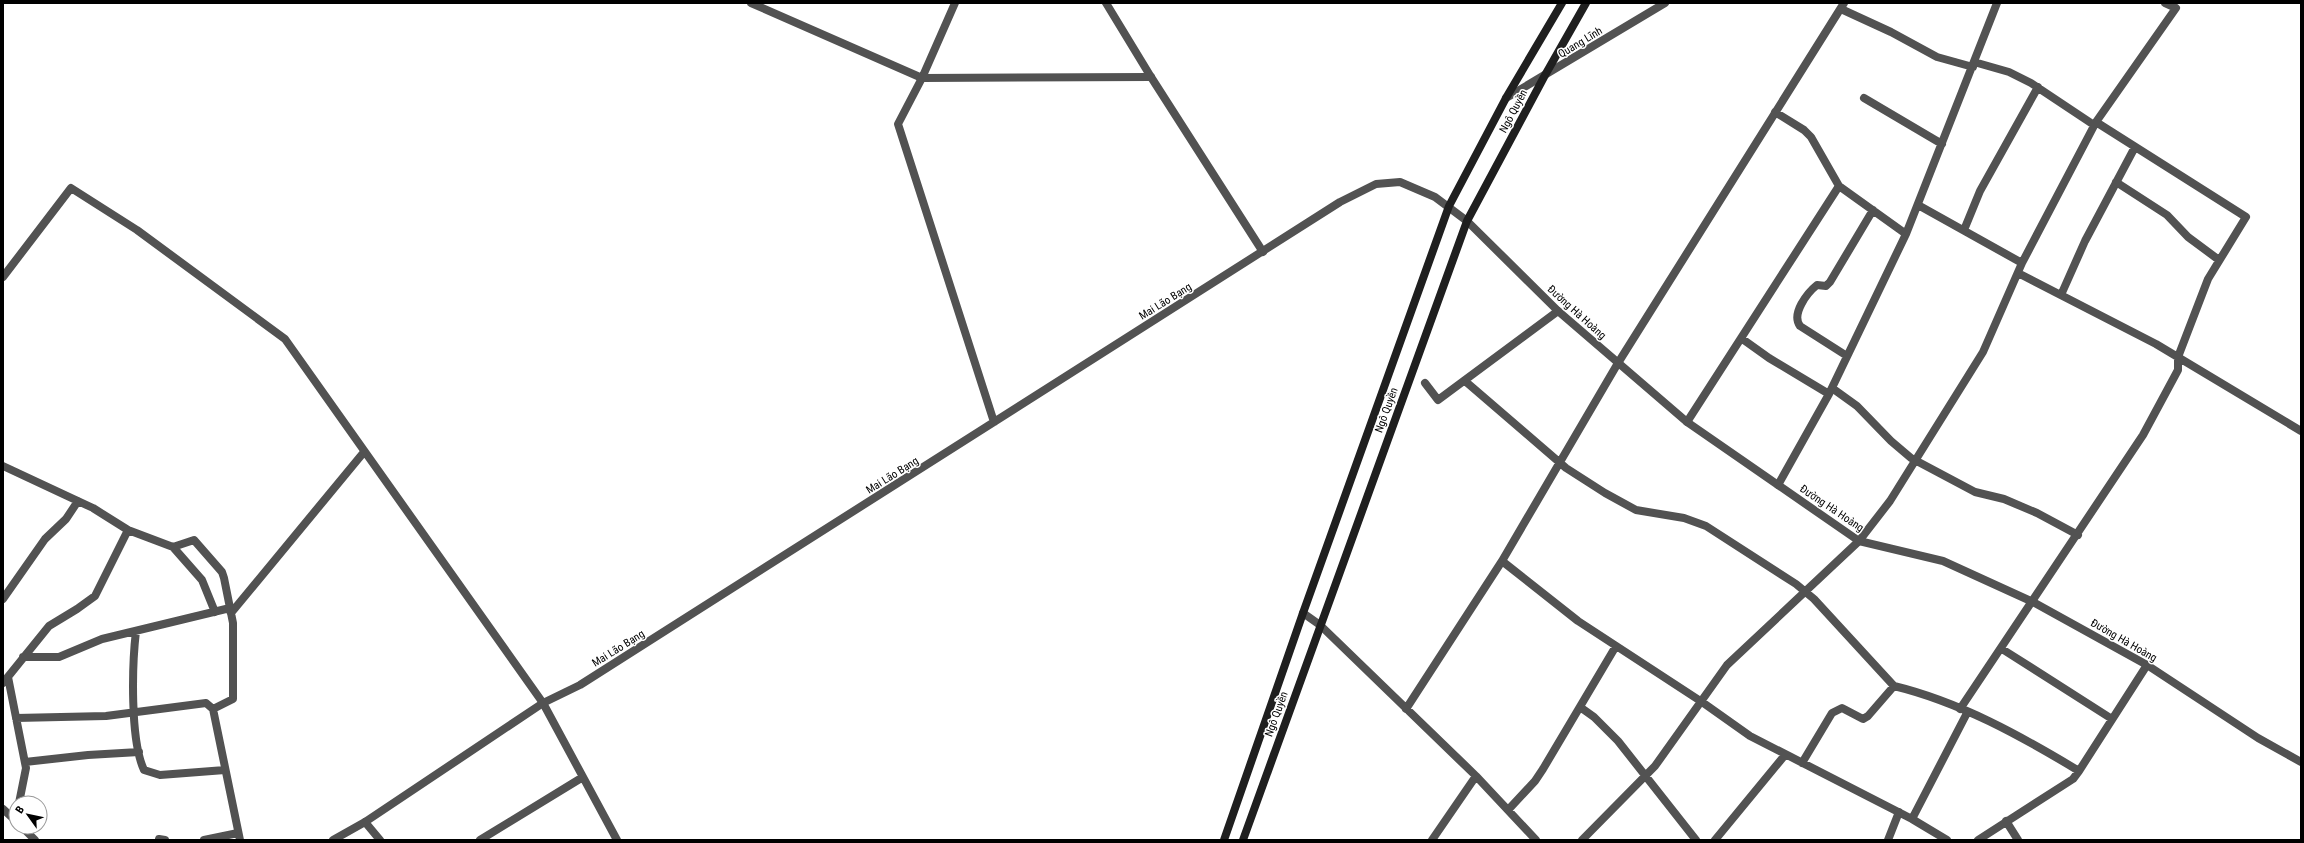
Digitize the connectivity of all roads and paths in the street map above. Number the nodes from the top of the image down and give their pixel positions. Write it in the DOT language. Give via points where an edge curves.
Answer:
graph roads {
  1 [pos="750,3"];
  2 [pos="955,3"];
  3 [pos="1106,3"];
  4 [pos="1562,3"];
  5 [pos="1586,3"];
  6 [pos="1665,3"];
  7 [pos="1997,3"];
  8 [pos="2165,3"];
  9 [pos="1842,6"];
  10 [pos="1974,64"];
  11 [pos="1151,77"];
  12 [pos="1544,77"];
  13 [pos="922,78"];
  14 [pos="2038,87"];
  15 [pos="1506,98"];
  16 [pos="1864,98"];
  17 [pos="1775,112"];
  18 [pos="2095,124"];
  19 [pos="1942,144"];
  20 [pos="2136,147"];
  21 [pos="2116,182"];
  22 [pos="1839,186"];
  23 [pos="1918,205"];
  24 [pos="1449,206"];
  25 [pos="1873,210"];
  26 [pos="1467,221"];
  27 [pos="1964,230"];
  28 [pos="1906,234"];
  29 [pos="1263,252"];
  30 [pos="2218,260"];
  31 [pos="2022,263"];
  32 [pos="2018,272"];
  33 [pos="3,277"];
  34 [pos="2061,295"];
  35 [pos="1558,311"];
  36 [pos="1741,338"];
  37 [pos="1847,356"];
  38 [pos="2178,357"];
  39 [pos="1618,363"];
  40 [pos="1465,381"];
  41 [pos="1425,383"];
  42 [pos="1831,391"];
  43 [pos="994,422"];
  44 [pos="1686,422"];
  45 [pos="2301,431"];
  46 [pos="364,452"];
  47 [pos="1916,460"];
  48 [pos="1560,462"];
  49 [pos="3,466"];
  50 [pos="1778,485"];
  51 [pos="78,501"];
  52 [pos="128,530"];
  53 [pos="2078,535"];
  54 [pos="1859,541"];
  55 [pos="173,547"];
  56 [pos="1502,562"];
  57 [pos="1805,591"];
  58 [pos="3,599"];
  59 [pos="2033,602"];
  60 [pos="231,611"];
  61 [pos="215,612"];
  62 [pos="1302,613"];
  63 [pos="1320,625"];
  64 [pos="136,631"];
  65 [pos="1616,646"];
  66 [pos="2002,648"];
  67 [pos="23,657"];
  68 [pos="2146,665"];
  69 [pos="5,680"];
  70 [pos="1894,686"];
  71 [pos="1702,702"];
  72 [pos="543,703"];
  73 [pos="1580,707"];
  74 [pos="213,709"];
  75 [pos="1406,709"];
  76 [pos="1964,711"];
  77 [pos="134,714"];
  78 [pos="16,718"];
  79 [pos="2112,719"];
  80 [pos="139,752"];
  81 [pos="1785,755"];
  82 [pos="25,762"];
  83 [pos="2301,762"];
  84 [pos="1802,763"];
  85 [pos="225,770"];
  86 [pos="2080,771"];
  87 [pos="1476,776"];
  88 [pos="1647,776"];
  89 [pos="583,777"];
  90 [pos="21,795"];
  91 [pos="1508,810"];
  92 [pos="1899,812"];
  93 [pos="1912,819"];
  94 [pos="2006,821"];
  95 [pos="365,822"];
  96 [pos="239,836"];
  97 [pos="204,840"];
  98 [pos="333,840"];
  99 [pos="380,840"];
  100 [pos="480,840"];
  101 [pos="616,840"];
  102 [pos="1224,840"];
  103 [pos="1243,840"];
  104 [pos="1432,840"];
  105 [pos="1536,840"];
  106 [pos="1582,840"];
  107 [pos="1696,840"];
  108 [pos="1715,840"];
  109 [pos="1888,840"];
  110 [pos="1947,840"];
  111 [pos="1978,840"];
  112 [pos="2018,840"];
  1 -- 13 [label="street"];
  2 -- 13 [label="street"];
  3 -- 11 [label="street"];
  4 -- 15 [label="main road, Ngô Quyền"];
  5 -- 12 [label="main road, Ngô Quyền"];
  6 -- 12 [label="street, Quang Lĩnh"];
  7 -- 10 [label="street"];
  8 -- 18 [label="street" via="2176,8"];
  9 -- 10 [label="street" via="1937,57"];
  9 -- 17 [label="street"];
  10 -- 14 [label="street" via="2009,72"];
  10 -- 19 [label="street"];
  11 -- 13 [label="street"];
  11 -- 29 [label="street"];
  12 -- 15 [label="street, Quang Lĩnh"];
  12 -- 26 [label="main road, Ngô Quyền"];
  13 -- 43 [label="street" via="898,124"];
  14 -- 18 [label="street"];
  14 -- 27 [label="street" via="1980,191"];
  15 -- 24 [label="main road, Ngô Quyền"];
  16 -- 19 [label="street"];
  17 -- 22 [label="street" via="1811,136"];
  17 -- 39 [label="street"];
  18 -- 20 [label="street"];
  18 -- 31 [label="street"];
  19 -- 23 [label="street"];
  20 -- 21 [label="street"];
  20 -- 30 [label="street" via="2246,217"];
  21 -- 30 [label="street" via="2167,215 2188,237"];
  21 -- 34 [label="street"];
  22 -- 25 [label="street"];
  22 -- 36 [label="street"];
  23 -- 27 [label="street"];
  23 -- 28 [label="street"];
  24 -- 26 [label="street, Mai Lão Bạng"];
  24 -- 29 [label="street, Mai Lão Bạng" via="1405,184 1376,184 1340,202"];
  24 -- 62 [label="main road, Ngô Quyền"];
  25 -- 28 [label="street"];
  25 -- 37 [label="street" via="1830,282 1826,286 1817,285 1811,290 1797,316 1800,326"];
  26 -- 35 [label="street, Đường Hà Hoàng"];
  26 -- 63 [label="main road, Ngô Quyền"];
  27 -- 31 [label="street"];
  28 -- 37 [label="street"];
  29 -- 43 [label="street, Mai Lão Bạng"];
  30 -- 38 [label="street" via="2208,279"];
  31 -- 32 [label="street"];
  32 -- 34 [label="street"];
  32 -- 47 [label="street" via="1983,352"];
  33 -- 46 [label="street" via="71,188 137,230 285,339"];
  34 -- 38 [label="street"];
  35 -- 39 [label="street, Đường Hà Hoàng"];
  35 -- 40 [label="street"];
  36 -- 42 [label="street" via="1769,358"];
  36 -- 44 [label="street"];
  37 -- 42 [label="street"];
  38 -- 45 [label="street"];
  38 -- 53 [label="street" via="2178,370 2154,417"];
  39 -- 44 [label="street, Đường Hà Hoàng"];
  39 -- 48 [label="street"];
  40 -- 41 [label="street" via="1438,400"];
  40 -- 48 [label="street"];
  42 -- 47 [label="street" via="1857,406 1891,442"];
  42 -- 50 [label="street"];
  43 -- 72 [label="street, Mai Lão Bạng" via="580,685"];
  44 -- 50 [label="street, Đường Hà Hoàng"];
  46 -- 60 [label="street"];
  46 -- 72 [label="street"];
  47 -- 53 [label="street" via="1975,492 2004,499"];
  47 -- 54 [label="street" via="1890,501"];
  48 -- 56 [label="street"];
  48 -- 57 [label="street" via="1632,508 1684,518 1706,526"];
  49 -- 51 [label="street"];
  50 -- 54 [label="street, Đường Hà Hoàng"];
  51 -- 52 [label="street"];
  51 -- 58 [label="street" via="66,519 45,539"];
  52 -- 55 [label="street"];
  52 -- 67 [label="street" via="95,596 49,626"];
  53 -- 59 [label="street"];
  54 -- 57 [label="street"];
  54 -- 59 [label="street, Đường Hà Hoàng" via="1943,562"];
  55 -- 60 [label="street" via="194,540 201,546 222,572"];
  55 -- 61 [label="street" via="202,580"];
  56 -- 65 [label="street" via="1578,621"];
  56 -- 75 [label="street"];
  57 -- 70 [label="street"];
  57 -- 71 [label="street" via="1727,665"];
  59 -- 66 [label="street"];
  59 -- 68 [label="street, Đường Hà Hoàng"];
  60 -- 61 [label="street"];
  60 -- 74 [label="street" via="234,622 233,699"];
  61 -- 64 [label="street"];
  62 -- 63 [label="street"];
  62 -- 102 [label="main road, Ngô Quyền"];
  63 -- 75 [label="street"];
  63 -- 103 [label="main road, Ngô Quyền"];
  64 -- 67 [label="street" via="102,639 58,657"];
  64 -- 77 [label="street"];
  65 -- 71 [label="street"];
  65 -- 73 [label="street"];
  66 -- 76 [label="street"];
  66 -- 79 [label="street"];
  67 -- 69 [label="street"];
  68 -- 79 [label="street"];
  68 -- 83 [label="street, Đường Hà Hoàng" via="2258,738"];
  69 -- 78 [label="street"];
  70 -- 76 [label="street"];
  70 -- 84 [label="street" via="1863,719 1842,708 1832,713"];
  71 -- 81 [label="street" via="1750,736"];
  71 -- 88 [label="street"];
  72 -- 89 [label="street"];
  72 -- 95 [label="street, Mai Lão Bạng"];
  73 -- 88 [label="street" via="1609,731"];
  73 -- 91 [label="street" via="1535,781"];
  74 -- 77 [label="street" via="206,703"];
  74 -- 85 [label="street"];
  75 -- 87 [label="street"];
  76 -- 86 [label="street" via="2021,736"];
  76 -- 93 [label="street"];
  77 -- 78 [label="street"];
  77 -- 80 [label="street"];
  78 -- 82 [label="street"];
  79 -- 86 [label="street"];
  80 -- 82 [label="street"];
  80 -- 85 [label="street" via="144,770 153,774"];
  81 -- 84 [label="street"];
  81 -- 108 [label="street"];
  82 -- 90 [label="street"];
  84 -- 92 [label="street"];
  85 -- 96 [label="street"];
  86 -- 94 [label="street" via="2073,780"];
  87 -- 91 [label="street"];
  87 -- 104 [label="street"];
  88 -- 106 [label="street"];
  88 -- 107 [label="street"];
  89 -- 100 [label="street"];
  89 -- 101 [label="street"];
  91 -- 105 [label="street"];
  92 -- 93 [label="street"];
  92 -- 109 [label="street"];
  93 -- 110 [label="street"];
  94 -- 111 [label="street"];
  94 -- 112 [label="street"];
  95 -- 98 [label="street, Mai Lão Bạng"];
  95 -- 99 [label="street"];
  96 -- 97 [label="street"];
}
